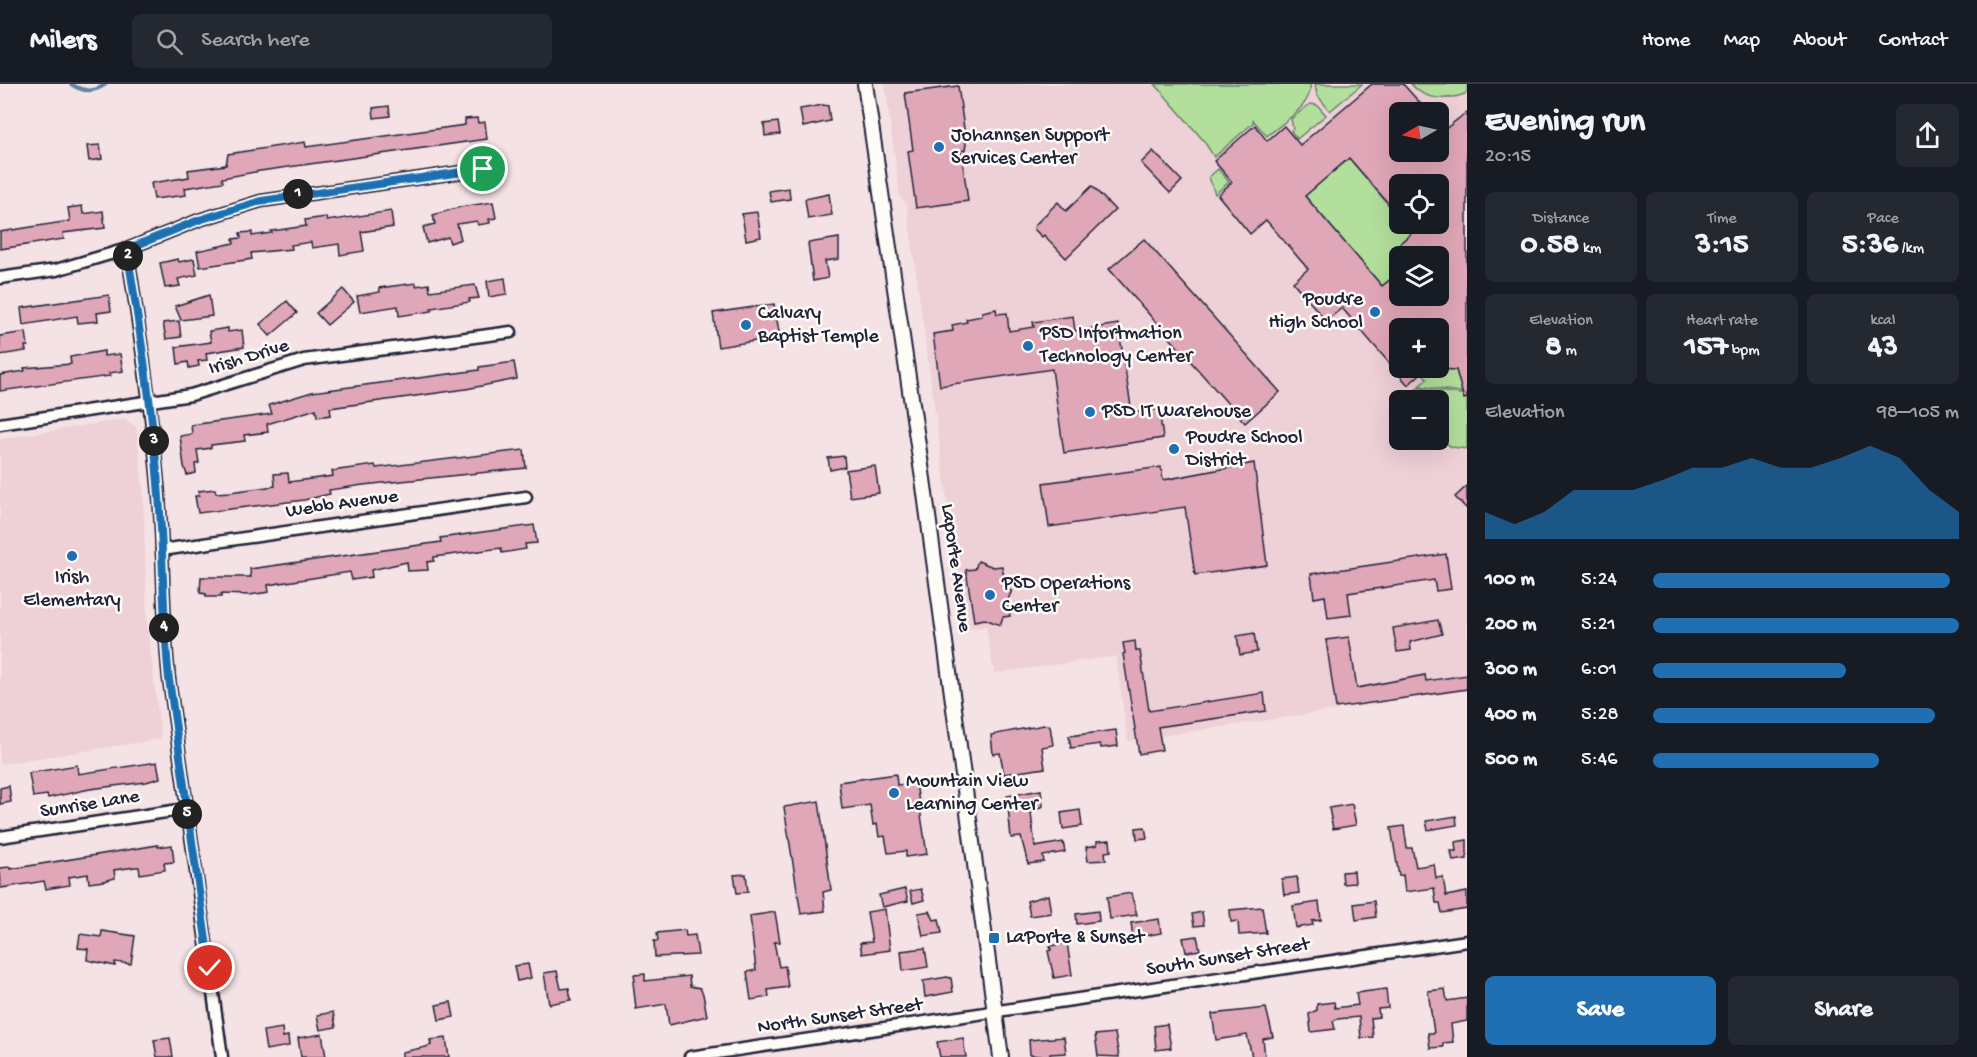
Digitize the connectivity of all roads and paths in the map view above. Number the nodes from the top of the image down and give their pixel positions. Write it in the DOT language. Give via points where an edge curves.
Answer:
graph roads {
  1 [pos="865,84"];
  2 [pos="483,169"];
  3 [pos="127,249"];
  4 [pos="0,279"];
  5 [pos="510,332"];
  6 [pos="149,401"];
  7 [pos="0,424"];
  8 [pos="526,497"];
  9 [pos="162,550"];
  10 [pos="186,809"];
  11 [pos="0,837"];
  12 [pos="1467,940"];
  13 [pos="994,1012"];
  14 [pos="222,1057"];
  15 [pos="690,1057"];
  16 [pos="1001,1057"];
  1 -- 13 [label="street, Laporte Avenue"];
  2 -- 3 [label="street" via="261,201 199,220"];
  3 -- 4 [label="street" via="56,270"];
  3 -- 6 [label="street"];
  5 -- 6 [label="street, Irish Drive" via="304,360 213,389"];
  6 -- 7 [label="street, Irish Drive"];
  6 -- 9 [label="street"];
  8 -- 9 [label="street, Webb Avenue"];
  9 -- 10 [label="street" via="165,636"];
  10 -- 11 [label="street, Sunrise Lane"];
  10 -- 14 [label="street"];
  12 -- 13 [label="street, South Sunset Street"];
  13 -- 15 [label="street, North Sunset Street"];
  13 -- 16 [label="street, Laporte Avenue"];
}
